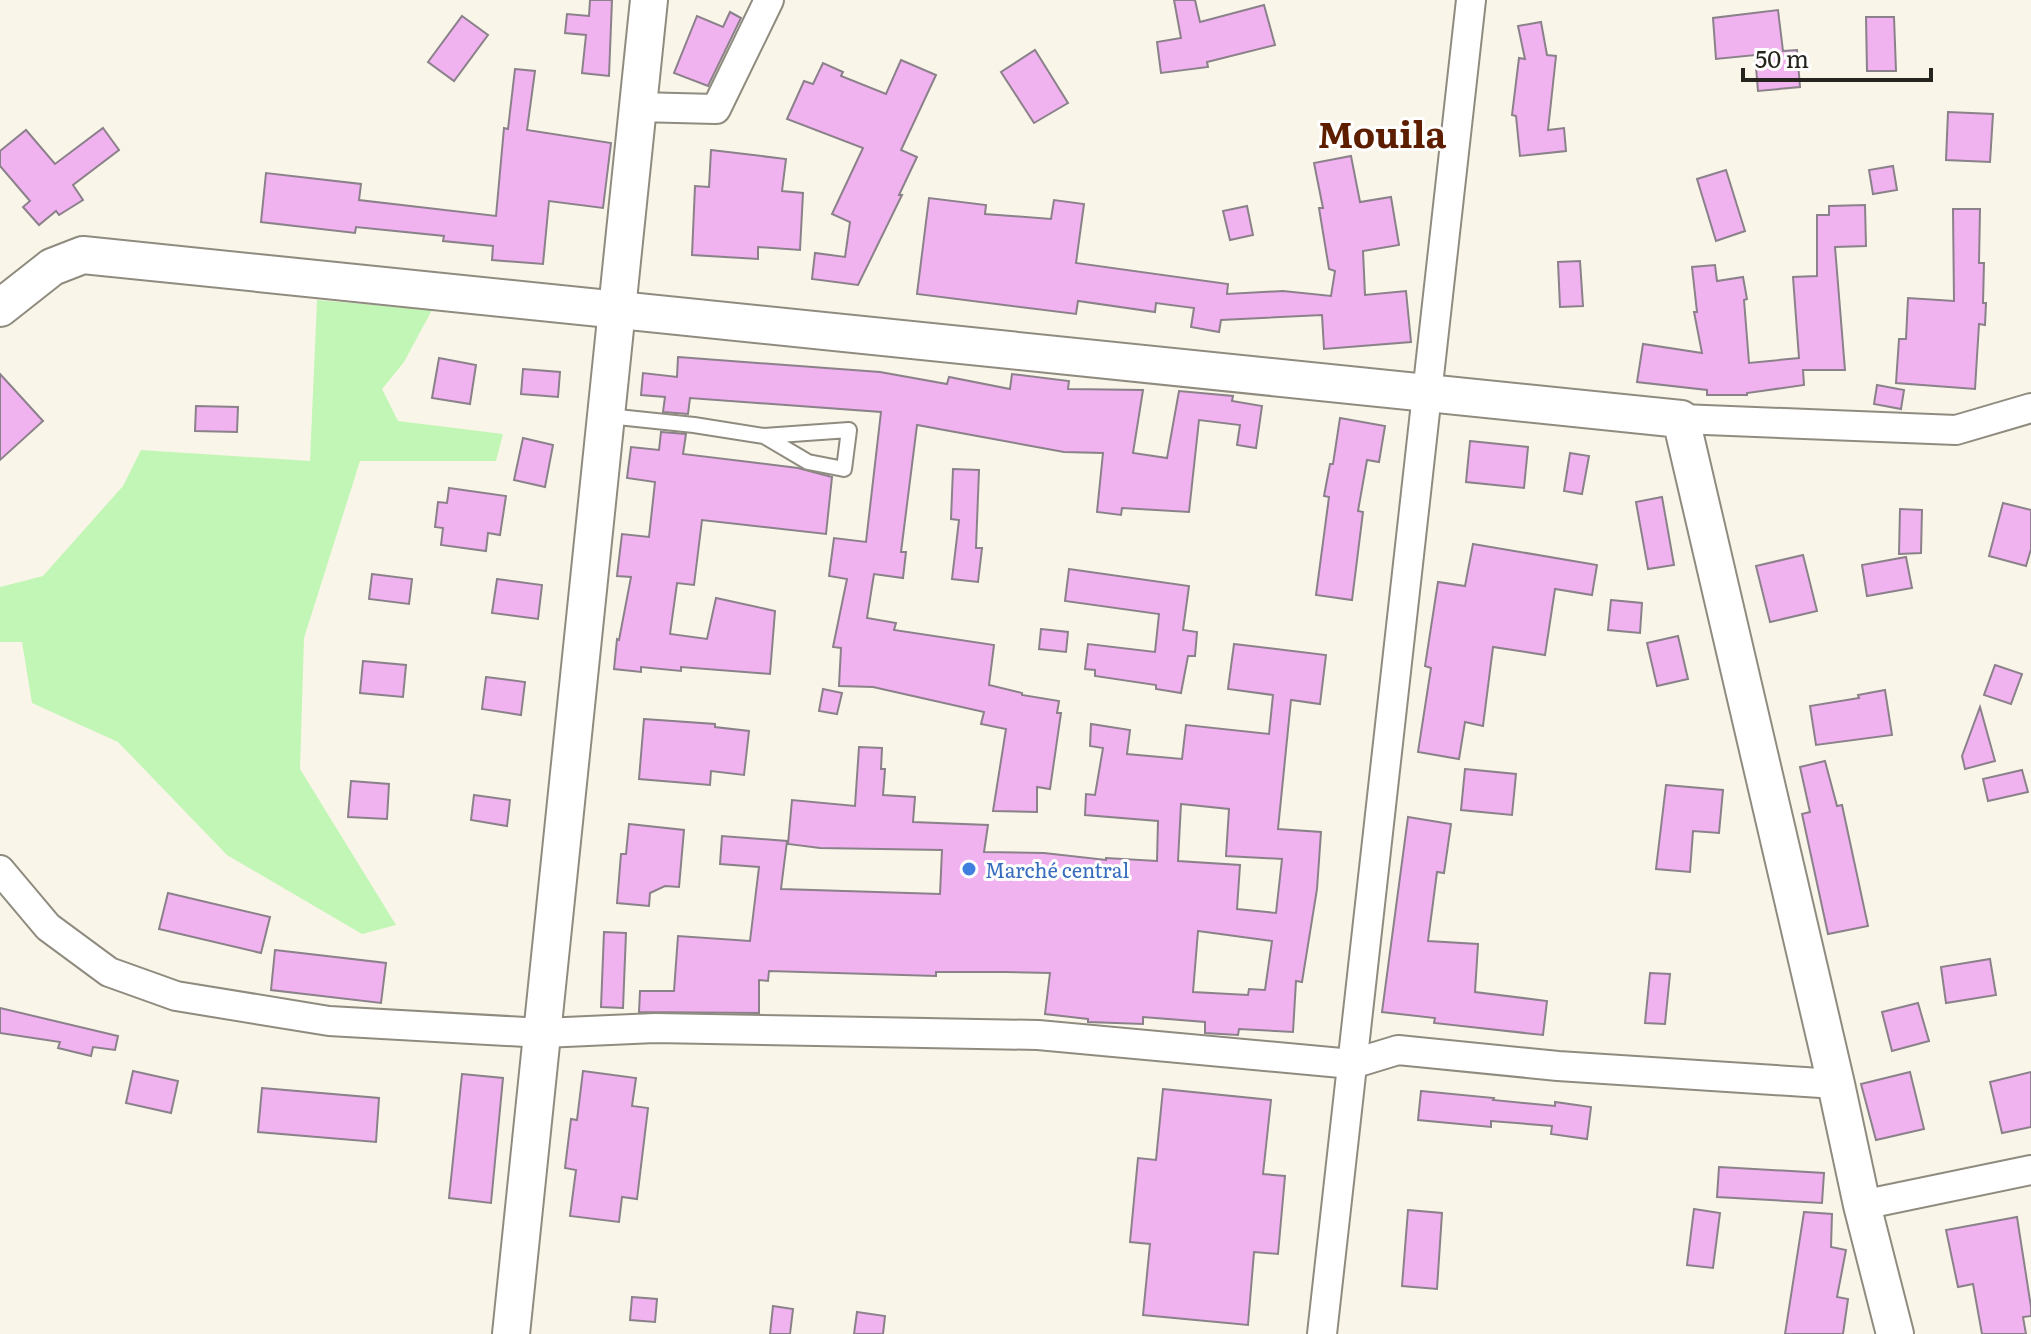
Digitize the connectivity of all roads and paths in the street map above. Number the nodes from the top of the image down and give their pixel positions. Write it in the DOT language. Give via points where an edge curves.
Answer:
graph roads {
  1 [pos="649,0"];
  2 [pos="769,0"];
  3 [pos="1471,0"];
  4 [pos="637,107"];
  5 [pos="0,308"];
  6 [pos="618,310"];
  7 [pos="1426,392"];
  8 [pos="2031,408"];
  9 [pos="607,416"];
  10 [pos="1681,419"];
  11 [pos="764,436"];
  12 [pos="0,870"];
  13 [pos="543,1033"];
  14 [pos="1352,1064"];
  15 [pos="1836,1084"];
  16 [pos="2031,1170"];
  17 [pos="1862,1205"];
  18 [pos="511,1334"];
  19 [pos="1322,1334"];
  20 [pos="1895,1334"];
  1 -- 4 [label="street"];
  2 -- 4 [label="street" via="716,109"];
  3 -- 7 [label="street"];
  4 -- 6 [label="street"];
  5 -- 6 [label="street" via="52,267 83,255"];
  6 -- 7 [label="street"];
  6 -- 9 [label="street"];
  7 -- 10 [label="street"];
  7 -- 14 [label="street"];
  8 -- 10 [label="street" via="1956,430"];
  9 -- 11 [label="lane"];
  9 -- 13 [label="street"];
  10 -- 15 [label="street"];
  11 -- 11 [label="lane" via="849,430 844,469 808,462"];
  12 -- 13 [label="street" via="48,927 109,972 176,996 329,1021"];
  13 -- 14 [label="street" via="655,1028 1038,1035"];
  13 -- 18 [label="street"];
  14 -- 15 [label="street" via="1398,1050"];
  14 -- 19 [label="street"];
  15 -- 17 [label="street"];
  16 -- 17 [label="street"];
  17 -- 20 [label="street"];
}
